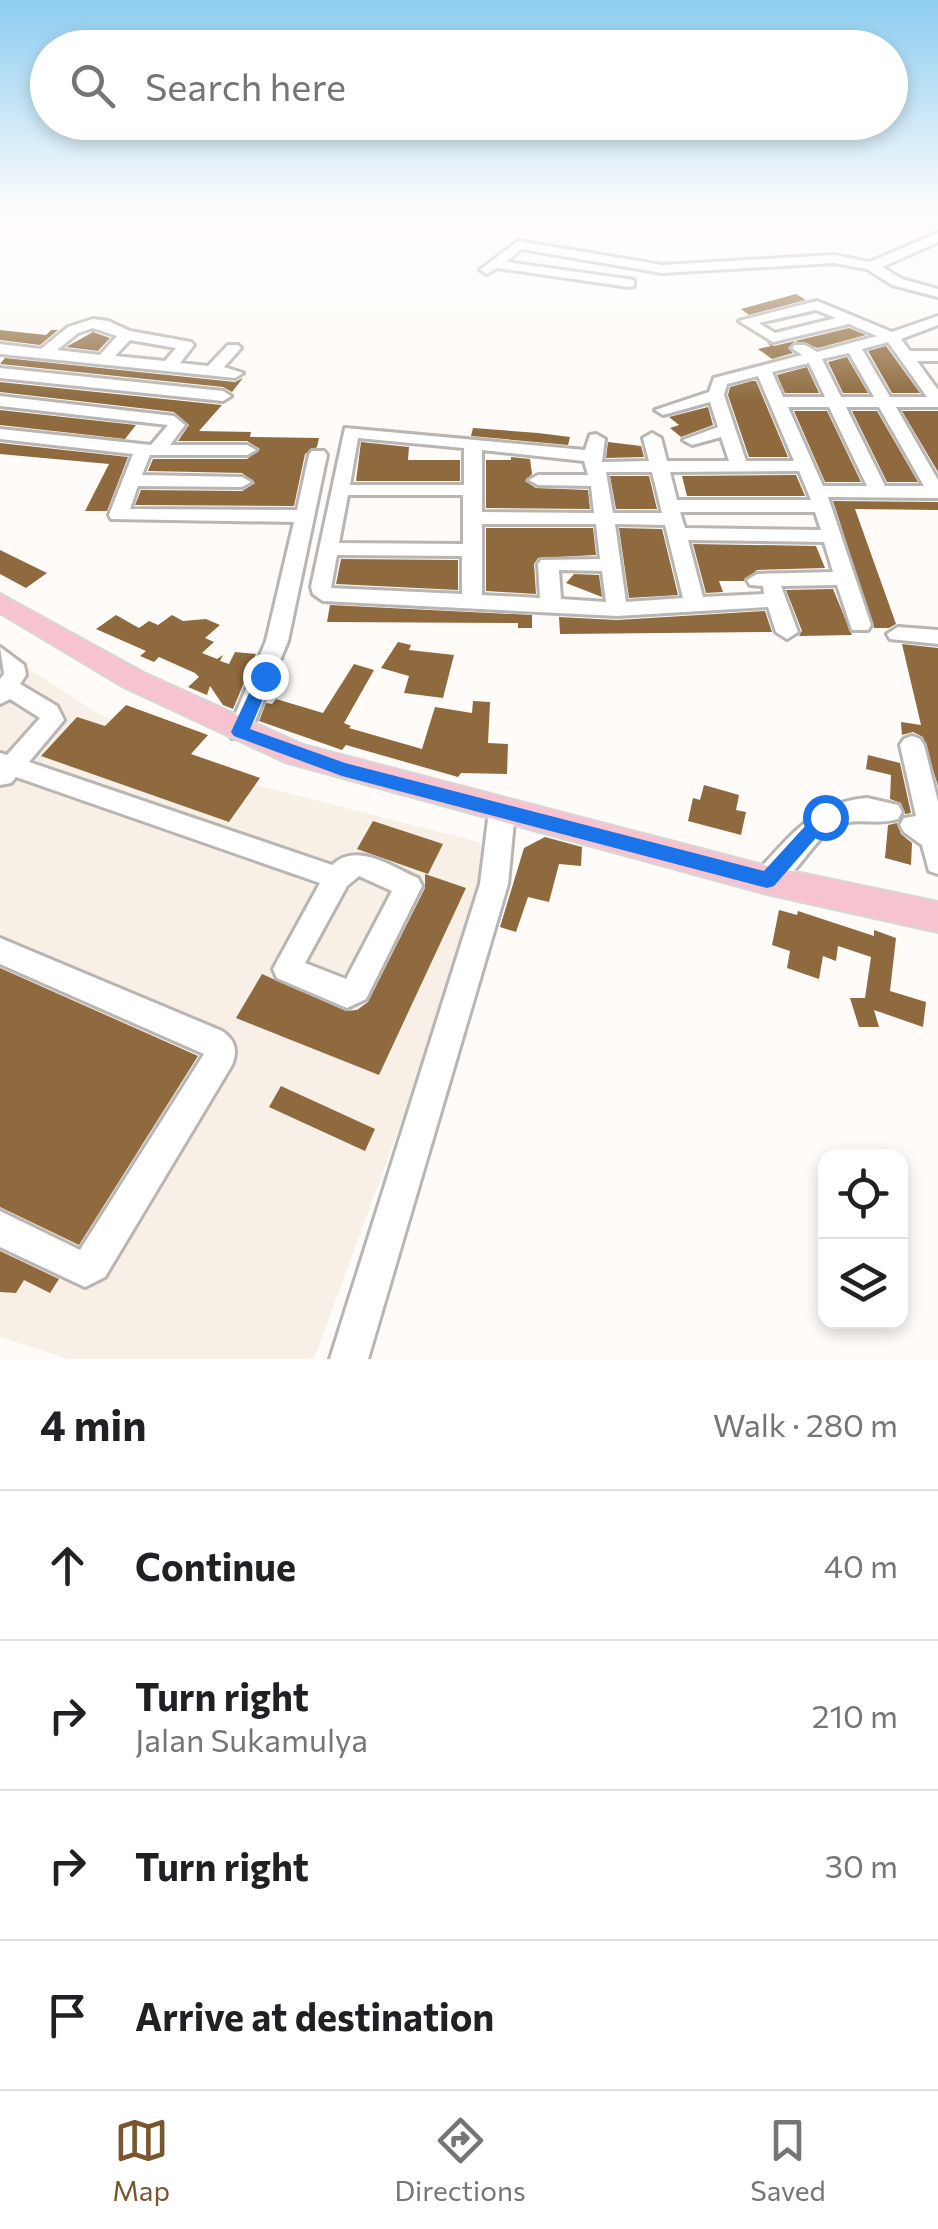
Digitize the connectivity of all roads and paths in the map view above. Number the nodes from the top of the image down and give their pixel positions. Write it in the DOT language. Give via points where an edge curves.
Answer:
graph roads {
  1 [pos="564,275"];
  2 [pos="886,275"];
  3 [pos="629,283"];
  4 [pos="932,304"];
  5 [pos="850,319"];
  6 [pos="938,320"];
  7 [pos="22,330"];
  8 [pos="938,333"];
  9 [pos="126,335"];
  10 [pos="900,335"];
  11 [pos="783,337"];
  12 [pos="853,346"];
  13 [pos="233,348"];
  14 [pos="1,349"];
  15 [pos="51,354"];
  16 [pos="813,356"];
  17 [pos="907,356"];
  18 [pos="938,356"];
  19 [pos="102,360"];
  20 [pos="168,366"];
  21 [pos="763,369"];
  22 [pos="204,370"];
  23 [pos="0,373"];
  24 [pos="234,373"];
  25 [pos="27,376"];
  26 [pos="931,379"];
  27 [pos="179,392"];
  28 [pos="716,395"];
  29 [pos="223,396"];
  30 [pos="1,401"];
  31 [pos="778,402"];
  32 [pos="836,402"];
  33 [pos="885,402"];
  34 [pos="938,402"];
  35 [pos="40,406"];
  36 [pos="663,410"];
  37 [pos="154,419"];
  38 [pos="721,432"];
  39 [pos="5,435"];
  40 [pos="652,438"];
  41 [pos="692,440"];
  42 [pos="472,446"];
  43 [pos="142,449"];
  44 [pos="537,452"];
  45 [pos="318,455"];
  46 [pos="596,461"];
  47 [pos="660,466"];
  48 [pos="730,466"];
  49 [pos="808,466"];
  50 [pos="131,480"];
  51 [pos="242,482"];
  52 [pos="340,490"];
  53 [pos="473,490"];
  54 [pos="879,492"];
  55 [pos="937,492"];
  56 [pos="820,499"];
  57 [pos="232,516"];
  58 [pos="305,518"];
  59 [pos="474,518"];
  60 [pos="604,519"];
  61 [pos="334,520"];
  62 [pos="672,520"];
  63 [pos="833,536"];
  64 [pos="330,549"];
  65 [pos="470,550"];
  66 [pos="612,565"];
  67 [pos="847,578"];
  68 [pos="763,584"];
  69 [pos="472,599"];
  70 [pos="0,602"];
  71 [pos="694,602"];
  72 [pos="551,604"];
  73 [pos="617,609"];
  74 [pos="860,625"];
  75 [pos="787,632"];
  76 [pos="898,634"];
  77 [pos="938,637"];
  78 [pos="0,654"];
  79 [pos="4,692"];
  80 [pos="240,732"];
  81 [pos="912,745"];
  82 [pos="4,769"];
  83 [pos="502,810"];
  84 [pos="889,812"];
  85 [pos="929,842"];
  86 [pos="336,878"];
  87 [pos="767,880"];
  88 [pos="938,917"];
  89 [pos="0,950"];
  90 [pos="0,1228"];
  91 [pos="349,1359"];
  1 -- 3 [label="street"];
  2 -- 4 [label="street"];
  5 -- 10 [label="street"];
  5 -- 11 [label="street"];
  5 -- 11 [label="street" via="812,304 746,320 767,337"];
  6 -- 10 [label="street"];
  7 -- 14 [label="street"];
  8 -- 10 [label="street"];
  9 -- 15 [label="street" via="87,324"];
  9 -- 19 [label="street"];
  9 -- 20 [label="street" via="186,344"];
  10 -- 12 [label="street"];
  10 -- 17 [label="street"];
  11 -- 16 [label="street"];
  12 -- 16 [label="street"];
  12 -- 33 [label="street"];
  13 -- 22 [label="street"];
  14 -- 15 [label="street"];
  15 -- 19 [label="street"];
  15 -- 25 [label="street"];
  16 -- 21 [label="street"];
  16 -- 32 [label="street"];
  17 -- 18 [label="street"];
  17 -- 26 [label="street"];
  19 -- 20 [label="street"];
  20 -- 22 [label="street"];
  21 -- 28 [label="street" via="720,381"];
  21 -- 31 [label="street"];
  22 -- 24 [label="street"];
  22 -- 27 [label="street"];
  23 -- 25 [label="street"];
  25 -- 27 [label="street"];
  25 -- 30 [label="street"];
  26 -- 34 [label="street"];
  27 -- 29 [label="street"];
  27 -- 37 [label="street"];
  28 -- 36 [label="street"];
  28 -- 38 [label="street"];
  30 -- 35 [label="street"];
  31 -- 32 [label="street"];
  31 -- 49 [label="street"];
  32 -- 33 [label="street"];
  32 -- 54 [label="street"];
  33 -- 34 [label="street"];
  33 -- 55 [label="street"];
  35 -- 37 [label="street"];
  35 -- 39 [label="street"];
  37 -- 43 [label="street"];
  37 -- 43 [label="street" via="176,424"];
  38 -- 41 [label="street"];
  38 -- 48 [label="street"];
  39 -- 43 [label="street"];
  40 -- 47 [label="street"];
  42 -- 44 [label="street"];
  42 -- 52 [label="street" via="351,432"];
  42 -- 53 [label="street"];
  43 -- 50 [label="street"];
  43 -- 51 [label="street" via="252,442"];
  44 -- 46 [label="street"];
  44 -- 46 [label="street" via="539,488"];
  45 -- 58 [label="street"];
  46 -- 47 [label="street"];
  46 -- 60 [label="street"];
  47 -- 48 [label="street"];
  47 -- 62 [label="street"];
  48 -- 49 [label="street"];
  49 -- 56 [label="street"];
  50 -- 51 [label="street"];
  50 -- 57 [label="street" via="118,515"];
  51 -- 57 [label="street"];
  52 -- 53 [label="street"];
  52 -- 61 [label="street"];
  53 -- 59 [label="street"];
  54 -- 55 [label="street"];
  54 -- 56 [label="street"];
  56 -- 62 [label="street"];
  56 -- 63 [label="street"];
  57 -- 58 [label="street"];
  58 -- 61 [label="street"];
  58 -- 80 [label="street" via="277,641"];
  59 -- 60 [label="street"];
  59 -- 65 [label="street"];
  60 -- 62 [label="street"];
  60 -- 66 [label="street"];
  61 -- 64 [label="street"];
  62 -- 63 [label="street"];
  62 -- 71 [label="street"];
  63 -- 67 [label="street"];
  64 -- 65 [label="street"];
  64 -- 69 [label="street" via="321,587 329,597"];
  65 -- 69 [label="street"];
  66 -- 72 [label="street" via="548,564"];
  66 -- 73 [label="street"];
  67 -- 68 [label="street"];
  67 -- 74 [label="street"];
  68 -- 71 [label="street"];
  68 -- 75 [label="street"];
  69 -- 72 [label="street"];
  70 -- 80 [label="main road"];
  71 -- 73 [label="street"];
  72 -- 73 [label="street"];
  76 -- 77 [label="street"];
  78 -- 79 [label="street" via="15,674"];
  79 -- 82 [label="street" via="52,715"];
  80 -- 83 [label="main road" via="342,769"];
  81 -- 85 [label="street"];
  82 -- 86 [label="street"];
  83 -- 87 [label="main road"];
  83 -- 91 [label="street" via="494,884"];
  84 -- 87 [label="street" via="868,807 825,817"];
  86 -- 86 [label="street" via="287,969 346,994 356,990 408,886 361,866"];
  87 -- 88 [label="main road"];
  89 -- 90 [label="street" via="210,1040 221,1054 92,1264 76,1267"];
}
